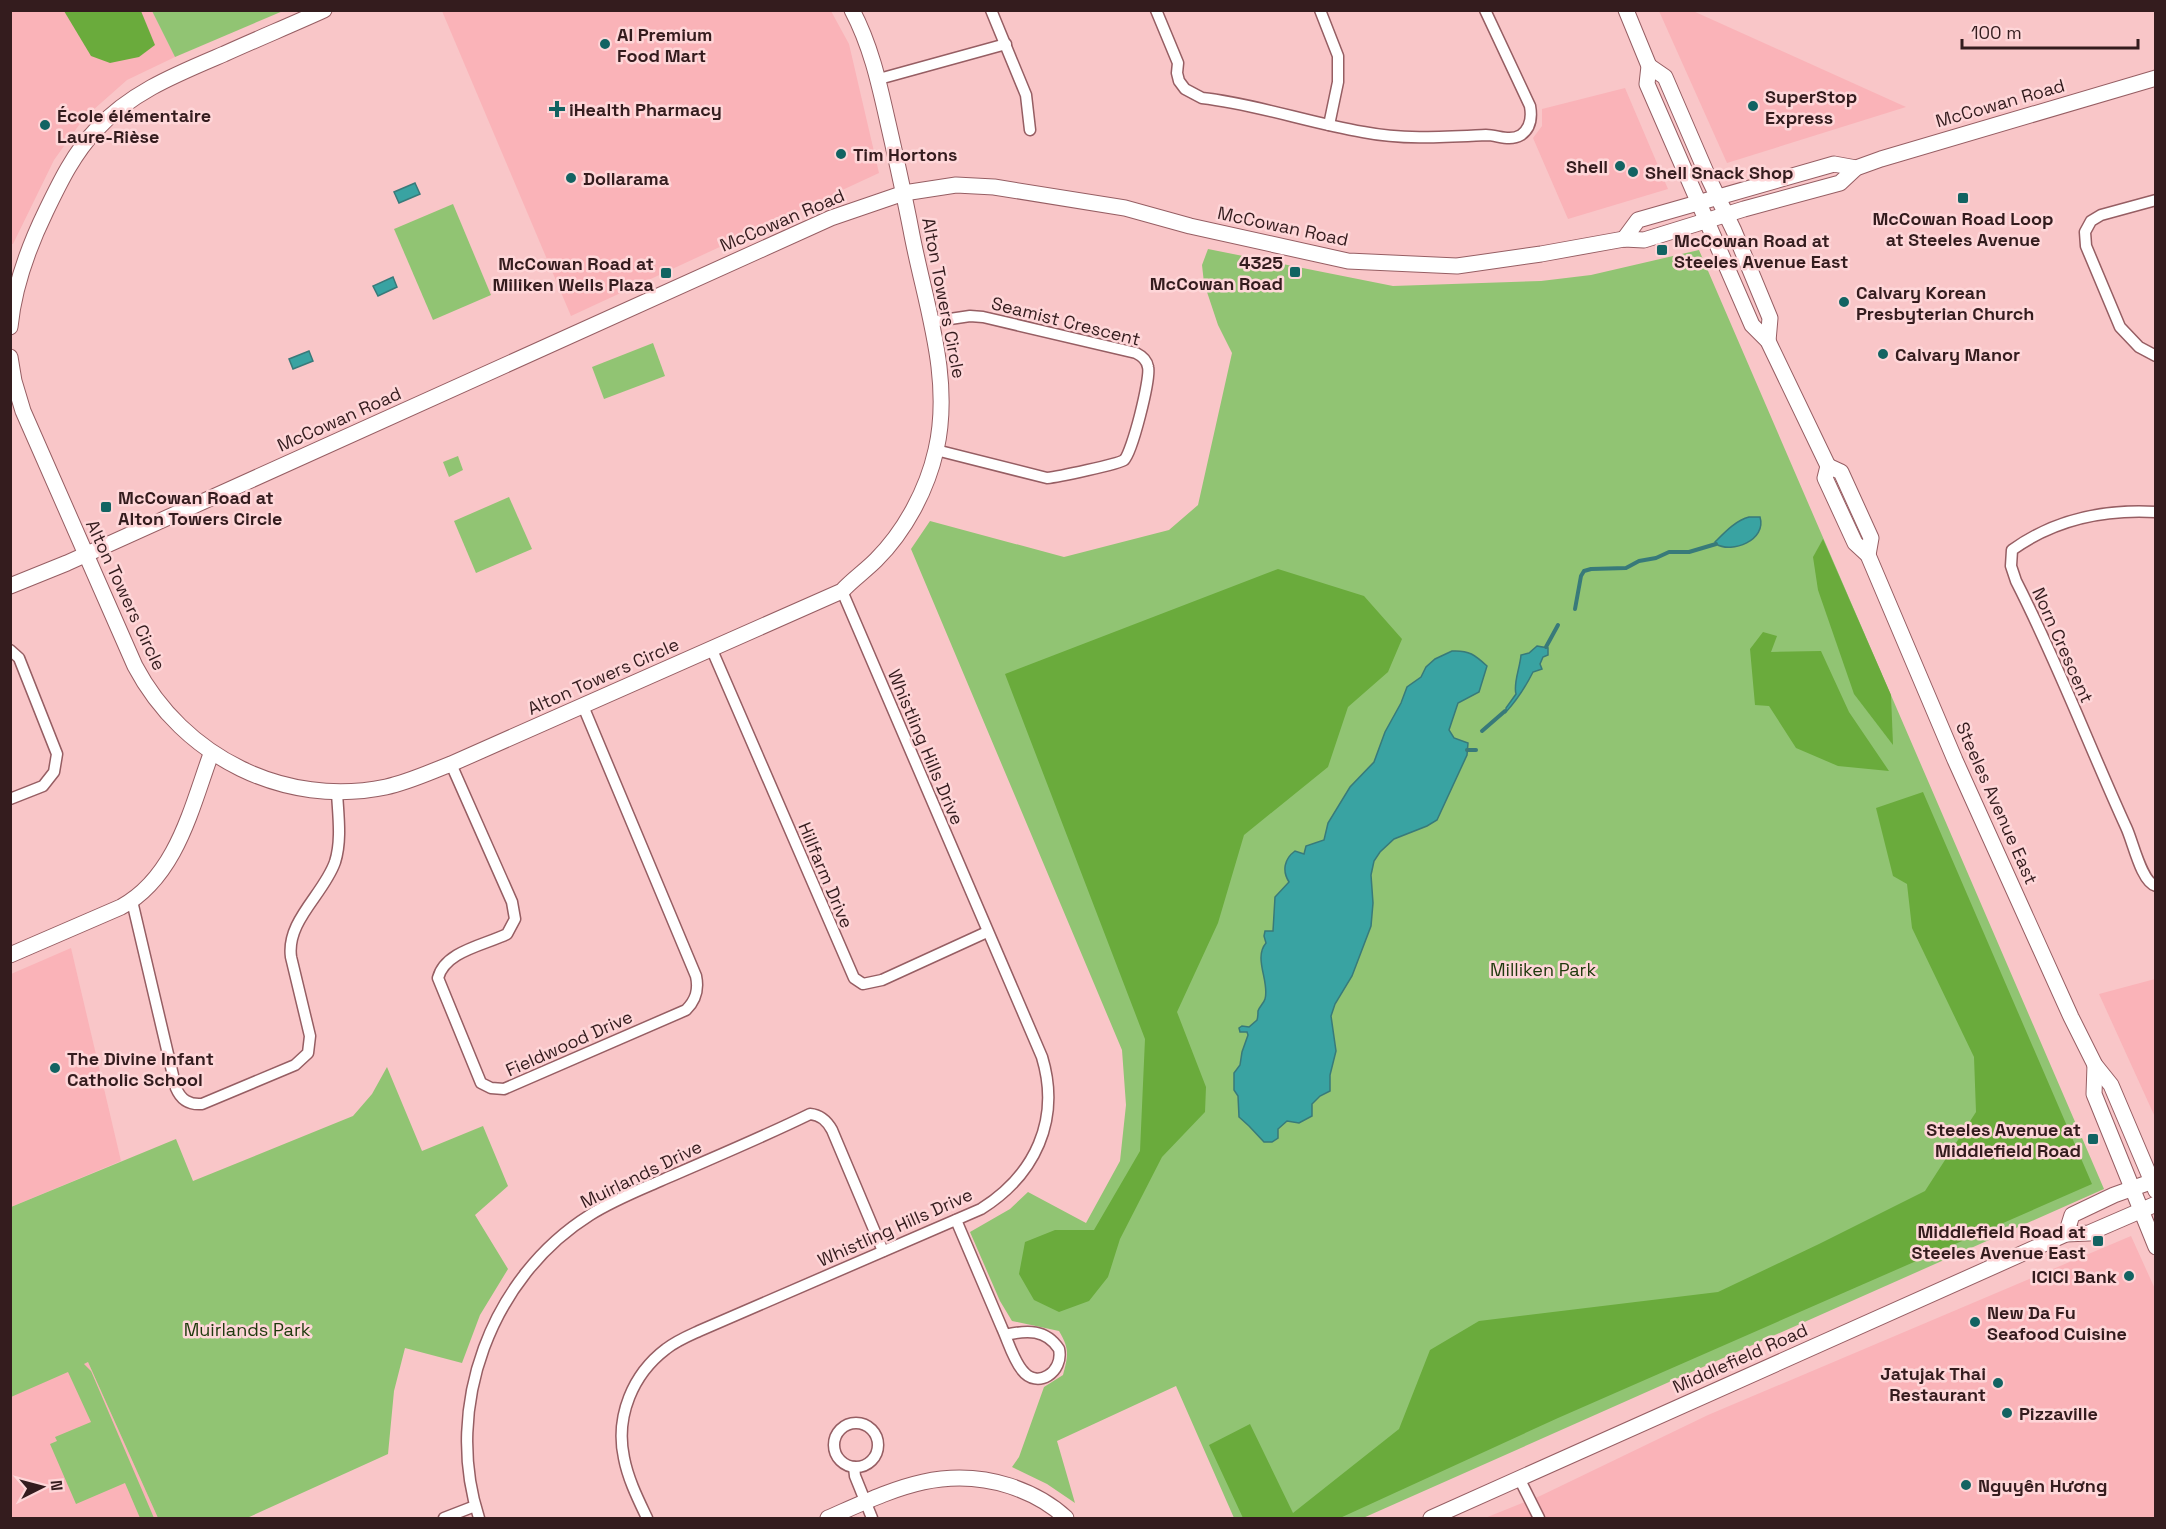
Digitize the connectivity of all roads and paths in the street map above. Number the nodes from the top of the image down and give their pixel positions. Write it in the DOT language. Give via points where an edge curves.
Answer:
graph roads {
  1 [pos="324,10"];
  2 [pos="852,10"];
  3 [pos="991,10"];
  4 [pos="1155,10"];
  5 [pos="1320,10"];
  6 [pos="1485,10"];
  7 [pos="1626,10"];
  8 [pos="1006,44"];
  9 [pos="1649,66"];
  10 [pos="2156,78"];
  11 [pos="879,79"];
  12 [pos="1329,125"];
  13 [pos="1030,130"];
  14 [pos="1856,168"];
  15 [pos="904,193"];
  16 [pos="1718,197"];
  17 [pos="2156,200"];
  18 [pos="1700,202"];
  19 [pos="1726,214"];
  20 [pos="1707,221"];
  21 [pos="1624,238"];
  22 [pos="11,319"];
  23 [pos="930,322"];
  24 [pos="10,327"];
  25 [pos="1768,341"];
  26 [pos="2156,356"];
  27 [pos="10,357"];
  28 [pos="936,450"];
  29 [pos="2156,512"];
  30 [pos="85,555"];
  31 [pos="10,586"];
  32 [pos="842,591"];
  33 [pos="10,650"];
  34 [pos="712,650"];
  35 [pos="583,706"];
  36 [pos="211,754"];
  37 [pos="452,764"];
  38 [pos="337,792"];
  39 [pos="10,799"];
  40 [pos="2156,886"];
  41 [pos="132,901"];
  42 [pos="987,932"];
  43 [pos="10,955"];
  44 [pos="2095,1065"];
  45 [pos="2154,1184"];
  46 [pos="2131,1188"];
  47 [pos="2156,1204"];
  48 [pos="2140,1212"];
  49 [pos="956,1220"];
  50 [pos="2066,1234"];
  51 [pos="2156,1247"];
  52 [pos="883,1251"];
  53 [pos="1005,1335"];
  54 [pos="854,1467"];
  55 [pos="1519,1478"];
  56 [pos="865,1502"];
  57 [pos="475,1506"];
  58 [pos="444,1518"];
  59 [pos="479,1518"];
  60 [pos="646,1518"];
  61 [pos="828,1518"];
  62 [pos="872,1518"];
  63 [pos="1066,1518"];
  64 [pos="1431,1518"];
  65 [pos="1539,1518"];
  1 -- 22 [label="main road" via="154,85 126,102 102,124 66,171 34,238 18,282"];
  2 -- 11 [label="main road, Alton Towers Circle"];
  3 -- 8 [label="street"];
  4 -- 12 [label="street" via="1178,63 1179,81 1193,94"];
  5 -- 12 [label="street" via="1338,56 1338,81"];
  6 -- 12 [label="street" via="1530,106 1529,125 1520,135 1508,139 1495,135 1428,138 1363,133"];
  7 -- 9 [label="main road, Steeles Avenue East"];
  8 -- 11 [label="street"];
  8 -- 13 [label="street" via="1026,95"];
  9 -- 16 [label="main road, Steeles Avenue East" via="1665,77"];
  9 -- 18 [label="main road, Steeles Avenue East" via="1647,84"];
  10 -- 14 [label="main road, McCowan Road"];
  11 -- 15 [label="main road, Alton Towers Circle"];
  14 -- 16 [label="main road, McCowan Road" via="1834,164"];
  14 -- 19 [label="main road, McCowan Road" via="1840,183"];
  15 -- 21 [label="main road, McCowan Road" via="956,185 994,187 1125,208 1348,261 1457,266"];
  15 -- 23 [label="main road, Alton Towers Circle"];
  15 -- 30 [label="main road, McCowan Road" via="831,218"];
  16 -- 18 [label="main road, McCowan Road"];
  16 -- 19 [label="main road, Steeles Avenue East"];
  17 -- 26 [label="street" via="2101,215 2091,221 2085,232 2086,246 2120,327 2139,347"];
  18 -- 20 [label="main road, Steeles Avenue East"];
  18 -- 21 [label="main road, McCowan Road" via="1638,220"];
  19 -- 20 [label="main road, McCowan Road"];
  19 -- 25 [label="main road, Steeles Avenue East" via="1770,318"];
  20 -- 21 [label="main road, McCowan Road" via="1644,240"];
  20 -- 25 [label="main road, Steeles Avenue East" via="1752,325"];
  22 -- 24 [label="main road"];
  23 -- 28 [label="main road, Alton Towers Circle" via="941,378"];
  23 -- 28 [label="street, Seamist Crescent" via="983,317 1136,353 1149,369 1130,452 1120,463 1047,478"];
  25 -- 44 [label="main road, Steeles Avenue East" via="1828,466 1825,478 1855,543 1868,555 1955,760"];
  27 -- 30 [label="main road, Alton Towers Circle" via="22,411"];
  28 -- 32 [label="main road, Alton Towers Circle" via="927,480 901,529 876,560"];
  29 -- 40 [label="street, Norn Crescent" via="2102,513 2062,523 2012,550 2016,581 2066,688 2147,881"];
  30 -- 31 [label="main road, McCowan Road"];
  30 -- 36 [label="main road, Alton Towers Circle" via="144,682 176,723"];
  32 -- 34 [label="main road, Alton Towers Circle"];
  32 -- 42 [label="street, Whistling Hills Drive"];
  33 -- 39 [label="street" via="19,658 57,754 54,772 43,786"];
  34 -- 35 [label="main road, Alton Towers Circle"];
  34 -- 42 [label="street, Hillfarm Drive" via="854,978 862,984 882,980"];
  35 -- 37 [label="main road, Alton Towers Circle"];
  35 -- 37 [label="street, Fieldwood Drive" via="696,976 697,991 686,1010 504,1089 481,1083 438,978 448,960 507,934 515,919 512,902"];
  36 -- 38 [label="main road, Alton Towers Circle" via="266,779"];
  36 -- 41 [label="main road" via="174,852 154,880"];
  37 -- 38 [label="main road, Alton Towers Circle" via="388,787"];
  38 -- 41 [label="street" via="335,861 290,944 310,1036 308,1053 294,1065 202,1104 191,1104 181,1098"];
  41 -- 43 [label="main road"];
  42 -- 49 [label="street, Whistling Hills Drive" via="1042,1057 1048,1107 1038,1146 1021,1176 997,1199"];
  44 -- 45 [label="main road, Steeles Avenue East" via="2111,1085"];
  44 -- 46 [label="main road, Steeles Avenue East" via="2094,1094"];
  45 -- 46 [label="main road"];
  46 -- 48 [label="main road, Steeles Avenue East"];
  46 -- 50 [label="main road" via="2072,1215"];
  47 -- 48 [label="main road, Middlefield Road"];
  48 -- 50 [label="main road, Middlefield Road" via="2089,1233"];
  48 -- 51 [label="main road, Steeles Avenue East"];
  49 -- 52 [label="street, Whistling Hills Drive"];
  49 -- 53 [label="street"];
  50 -- 55 [label="main road, Middlefield Road"];
  52 -- 57 [label="street, Muirlands Drive" via="828,1124 818,1115 810,1114 589,1215 545,1250 528,1270 483,1349 467,1422"];
  52 -- 60 [label="street, Whistling Hills Drive" via="682,1339 653,1360 632,1391 622,1423 623,1456"];
  53 -- 53 [label="street" via="1024,1331 1046,1335 1059,1349 1059,1365 1043,1378 1024,1374"];
  54 -- 54 [label="street" via="843,1464 834,1448 841,1428 854,1423 868,1427 878,1445 873,1459 862,1467"];
  54 -- 56 [label="street"];
  55 -- 64 [label="main road, Middlefield Road"];
  55 -- 65 [label="street"];
  56 -- 61 [label="main road"];
  56 -- 62 [label="street"];
  56 -- 63 [label="main road" via="911,1484 965,1477 1017,1488 1051,1505"];
  57 -- 58 [label="street"];
  57 -- 59 [label="street, Muirlands Drive"];
}
